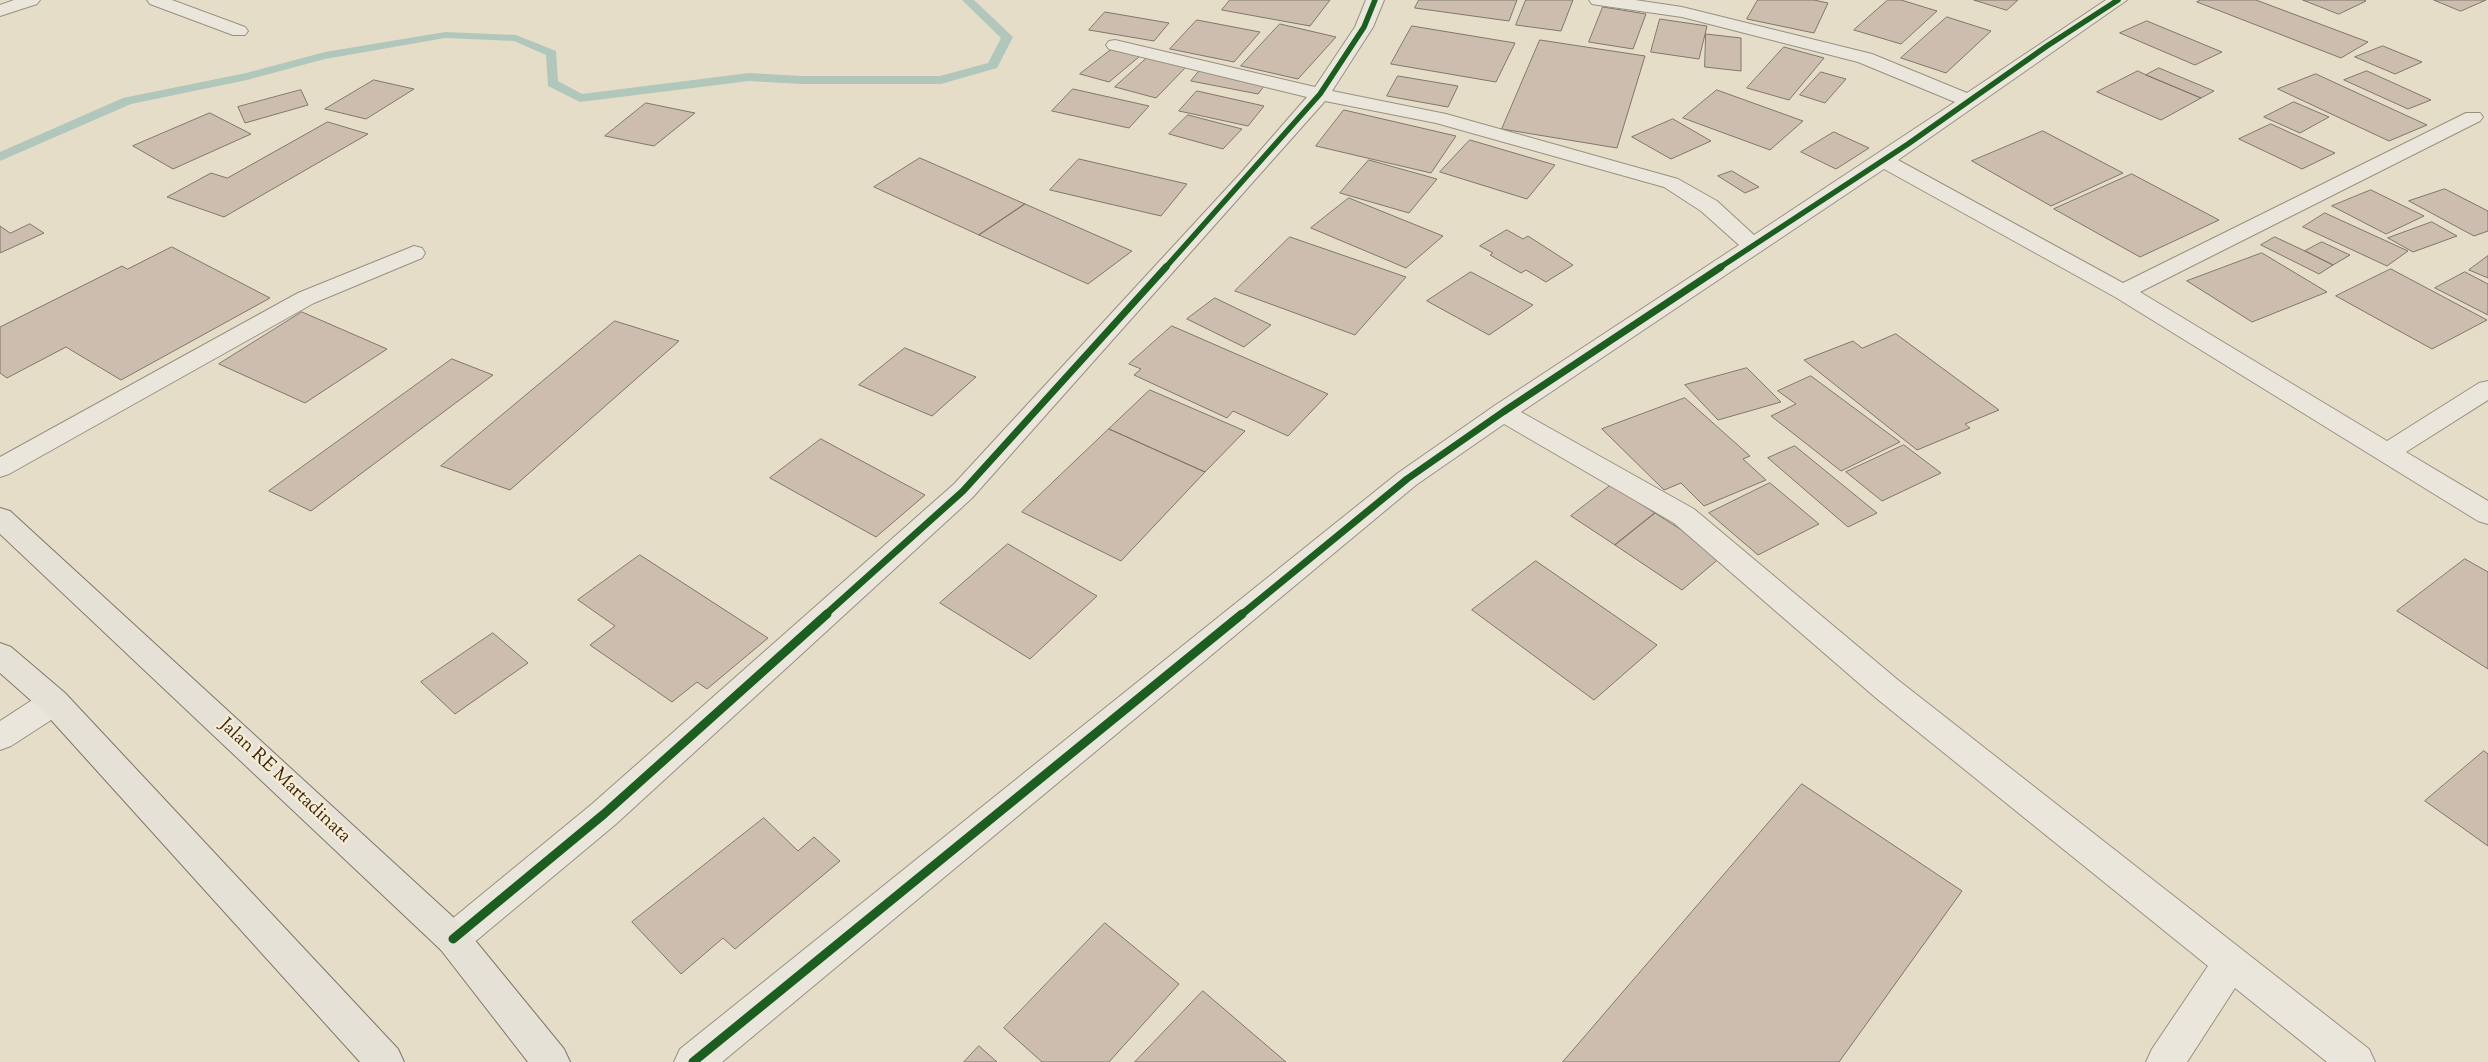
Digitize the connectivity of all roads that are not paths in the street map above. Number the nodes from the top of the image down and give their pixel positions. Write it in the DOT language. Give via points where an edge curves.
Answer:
graph roads {
  1 [pos="31,0"];
  2 [pos="156,0"];
  3 [pos="1374,0"];
  4 [pos="1598,0"];
  5 [pos="2118,0"];
  6 [pos="0,11"];
  7 [pos="238,31"];
  8 [pos="1115,44"];
  9 [pos="1320,94"];
  10 [pos="1967,100"];
  11 [pos="2473,117"];
  12 [pos="1885,161"];
  13 [pos="1753,246"];
  14 [pos="414,253"];
  15 [pos="2123,292"];
  16 [pos="2488,389"];
  17 [pos="1503,412"];
  18 [pos="2386,453"];
  19 [pos="0,468"];
  20 [pos="2488,514"];
  21 [pos="0,518"];
  22 [pos="0,654"];
  23 [pos="54,702"];
  24 [pos="0,737"];
  25 [pos="453,939"];
  26 [pos="2231,962"];
  27 [pos="385,1062"];
  28 [pos="550,1062"];
  29 [pos="693,1062"];
  30 [pos="2165,1062"];
  31 [pos="2356,1062"];
  1 -- 6 [label="street"];
  2 -- 7 [label="street"];
  3 -- 9 [label="street" via="1364,26"];
  4 -- 10 [label="street" via="1682,12 1865,58"];
  5 -- 10 [label="street"];
  8 -- 9 [label="street"];
  9 -- 13 [label="street" via="1439,118 1671,183 1709,206"];
  9 -- 25 [label="street" via="963,491 604,814"];
  10 -- 12 [label="street"];
  11 -- 15 [label="street"];
  12 -- 13 [label="street"];
  12 -- 15 [label="street"];
  13 -- 17 [label="street"];
  14 -- 19 [label="street" via="306,298"];
  15 -- 18 [label="street"];
  16 -- 18 [label="street"];
  17 -- 26 [label="street" via="1684,516 1887,689"];
  17 -- 29 [label="street" via="1407,479"];
  18 -- 20 [label="street"];
  21 -- 25 [label="highway, Jalan RE Martadinata"];
  22 -- 23 [label="highway"];
  23 -- 24 [label="street"];
  23 -- 27 [label="highway"];
  25 -- 28 [label="highway, Jalan RE Martadinata"];
  26 -- 30 [label="street"];
  26 -- 31 [label="street"];
}
